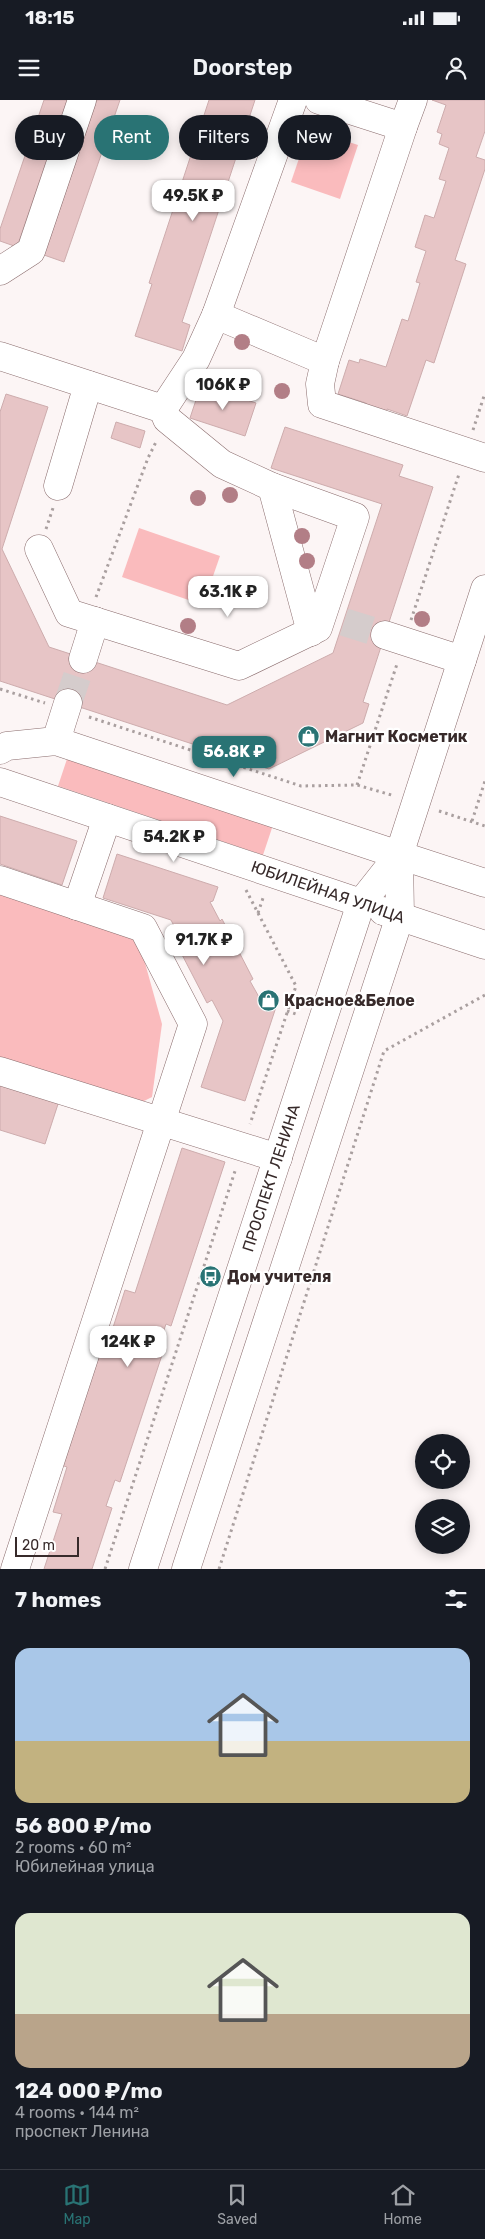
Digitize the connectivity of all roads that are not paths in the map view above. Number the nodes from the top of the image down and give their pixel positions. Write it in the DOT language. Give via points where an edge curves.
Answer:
graph roads {
  1 [pos="82,100"];
  2 [pos="294,100"];
  3 [pos="319,100"];
  4 [pos="413,100"];
  5 [pos="403,127"];
  6 [pos="0,270"];
  7 [pos="216,315"];
  8 [pos="0,356"];
  9 [pos="325,361"];
  10 [pos="88,385"];
  11 [pos="165,414"];
  12 [pos="475,455"];
  13 [pos="272,487"];
  14 [pos="56,496"];
  15 [pos="42,540"];
  16 [pos="485,589"];
  17 [pos="92,620"];
  18 [pos="326,623"];
  19 [pos="394,638"];
  20 [pos="83,659"];
  21 [pos="462,660"];
  22 [pos="67,707"];
  23 [pos="56,741"];
  24 [pos="0,750"];
  25 [pos="0,782"];
  26 [pos="107,818"];
  27 [pos="399,855"];
  28 [pos="0,880"];
  29 [pos="485,884"];
  30 [pos="361,903"];
  31 [pos="77,906"];
  32 [pos="400,916"];
  33 [pos="485,945"];
  34 [pos="0,1071"];
  35 [pos="162,1122"];
  36 [pos="278,1158"];
  37 [pos="15,1569"];
  38 [pos="143,1569"];
  39 [pos="186,1569"];
  1 -- 6 [label="main road" via="31,251"];
  2 -- 7 [label="main road"];
  3 -- 5 [label="main road"];
  4 -- 5 [label="main road"];
  5 -- 9 [label="main road"];
  7 -- 9 [label="main road"];
  7 -- 11 [label="main road"];
  8 -- 10 [label="main road"];
  9 -- 12 [label="main road" via="320,384 322,404"];
  10 -- 11 [label="main road"];
  10 -- 14 [label="main road"];
  11 -- 13 [label="main road" via="222,464"];
  13 -- 18 [label="main road"];
  13 -- 18 [label="main road" via="355,517"];
  15 -- 17 [label="main road" via="70,612"];
  16 -- 21 [label="main road, ПРОСПЕКТ ЛЕНИНА"];
  17 -- 18 [label="main road" via="239,666"];
  17 -- 20 [label="main road"];
  19 -- 21 [label="main road"];
  21 -- 27 [label="main road, ПРОСПЕКТ ЛЕНИНА"];
  22 -- 23 [label="main road"];
  23 -- 24 [label="main road" via="7,746"];
  23 -- 27 [label="main road"];
  25 -- 26 [label="main road, ЮБИЛЕЙНАЯ УЛИЦА"];
  26 -- 30 [label="main road, ЮБИЛЕЙНАЯ УЛИЦА"];
  26 -- 31 [label="main road"];
  27 -- 29 [label="main road"];
  27 -- 30 [label="main road, ПРОСПЕКТ ЛЕНИНА"];
  27 -- 32 [label="main road, ПРОСПЕКТ ЛЕНИНА"];
  28 -- 31 [label="main road"];
  30 -- 32 [label="main road, ЮБИЛЕЙНАЯ УЛИЦА"];
  30 -- 36 [label="main road, ПРОСПЕКТ ЛЕНИНА"];
  31 -- 35 [label="main road" via="143,928 193,1024"];
  32 -- 33 [label="main road, ЮБИЛЕЙНАЯ УЛИЦА"];
  32 -- 39 [label="main road, ПРОСПЕКТ ЛЕНИНА"];
  34 -- 35 [label="main road"];
  35 -- 36 [label="main road"];
  35 -- 37 [label="main road"];
  36 -- 38 [label="main road, ПРОСПЕКТ ЛЕНИНА"];
}
